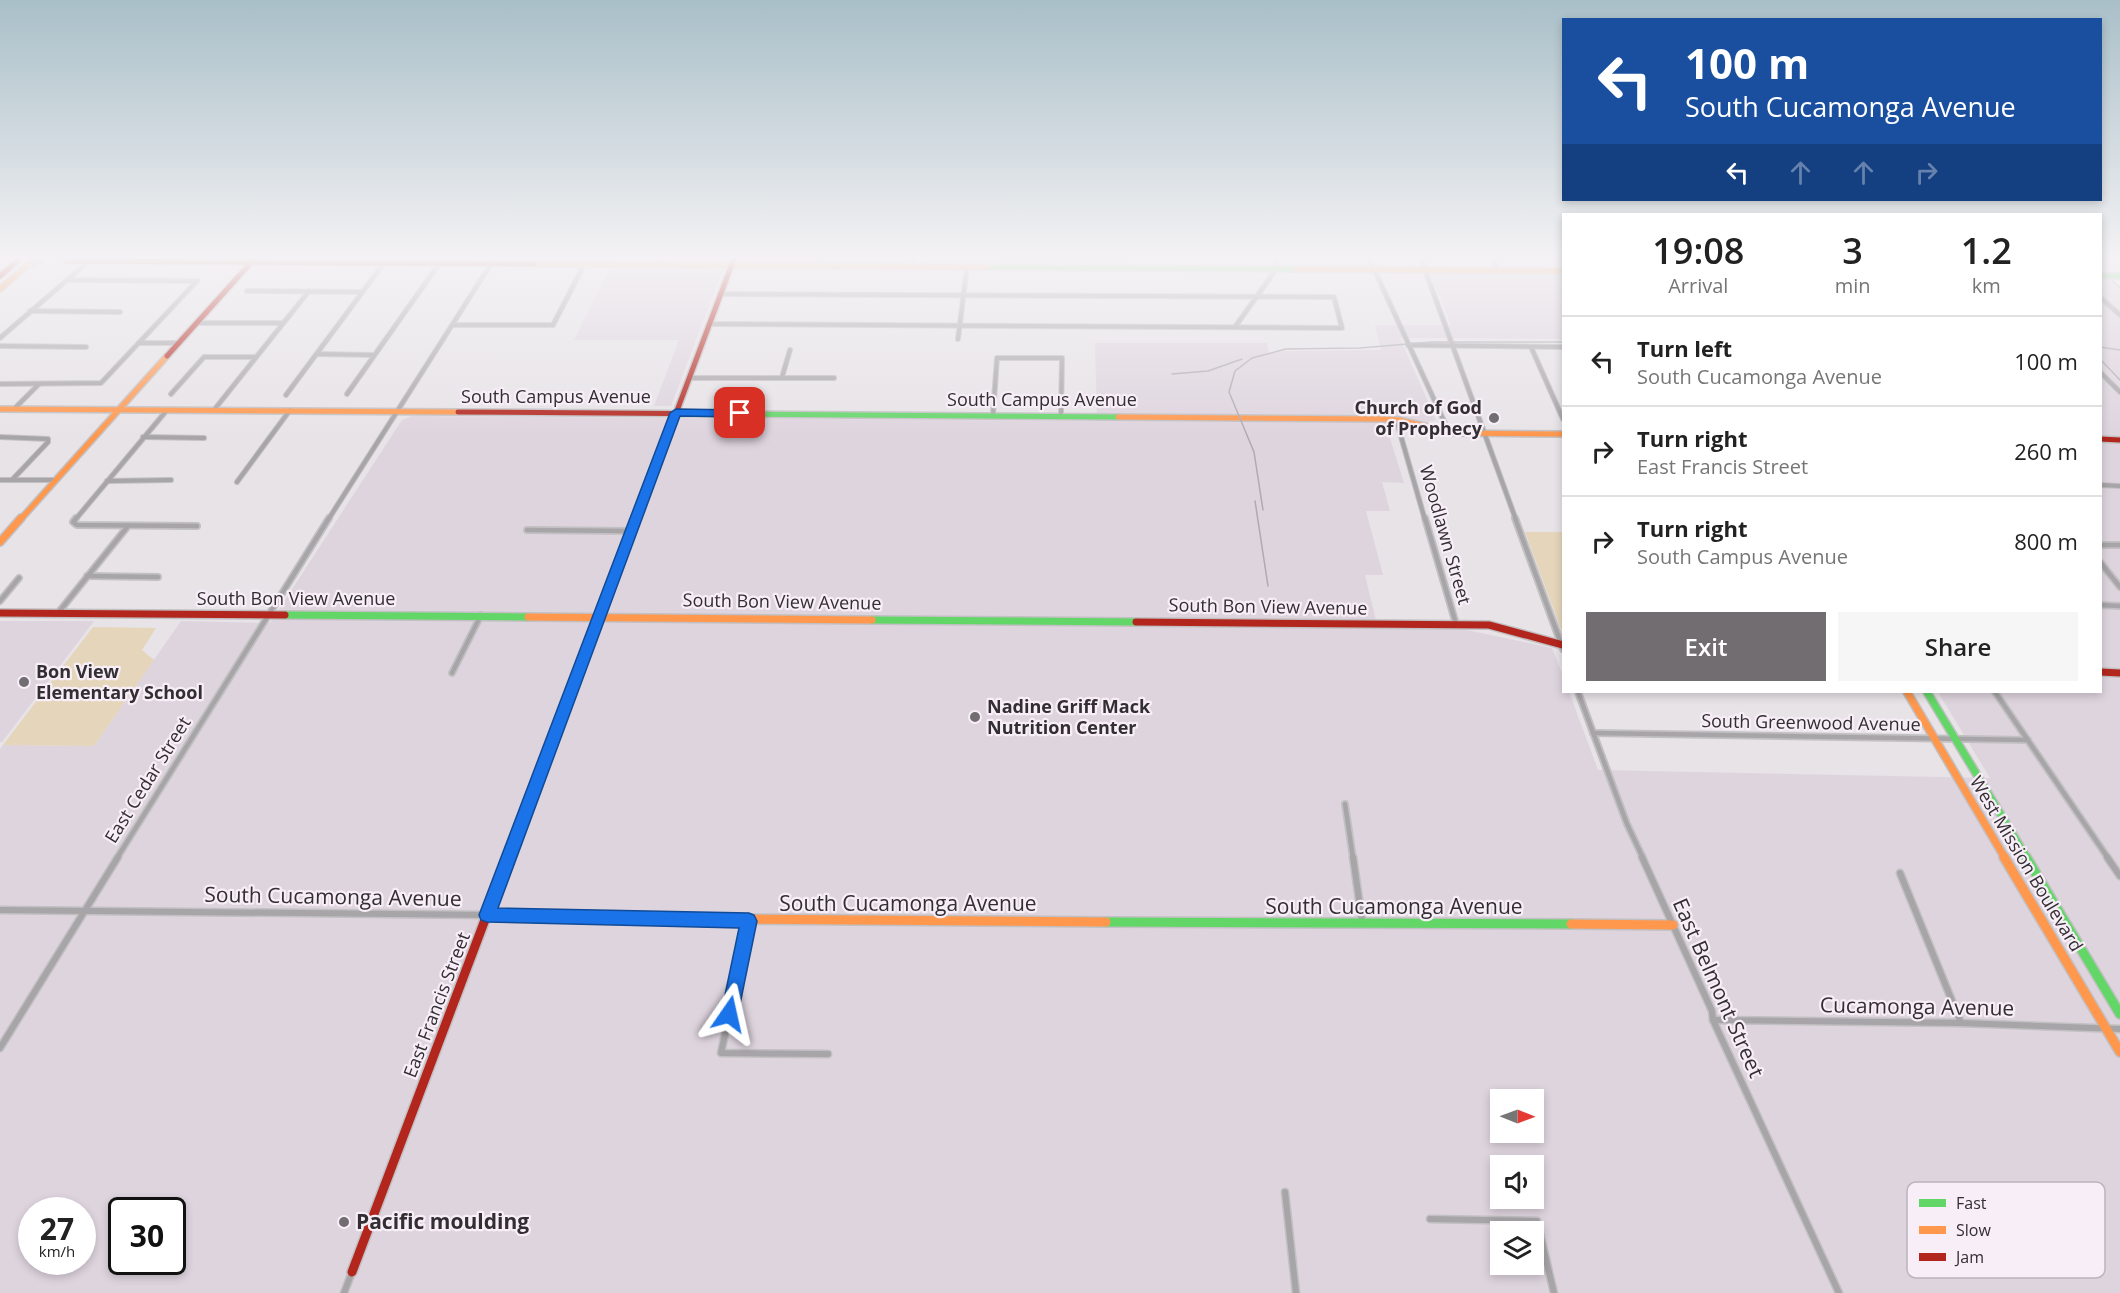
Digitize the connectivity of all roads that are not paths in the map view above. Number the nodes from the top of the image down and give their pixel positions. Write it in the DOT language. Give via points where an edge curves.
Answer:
graph roads {
  1 [pos="24,316"];
  2 [pos="164,316"];
  3 [pos="203,316"];
  4 [pos="288,316"];
  5 [pos="344,316"];
  6 [pos="402,316"];
  7 [pos="459,316"];
  8 [pos="557,316"];
  9 [pos="712,316"];
  10 [pos="961,316"];
  11 [pos="1242,316"];
  12 [pos="1339,316"];
  13 [pos="1395,316"];
  14 [pos="1442,316"];
  15 [pos="197,323"];
  16 [pos="282,323"];
  17 [pos="709,324"];
  18 [pos="453,325"];
  19 [pos="960,326"];
  20 [pos="1235,327"];
  21 [pos="0,338"];
  22 [pos="958,339"];
  23 [pos="139,343"];
  24 [pos="179,343"];
  25 [pos="1408,345"];
  26 [pos="0,346"];
  27 [pos="1453,346"];
  28 [pos="86,347"];
  29 [pos="1531,347"];
  30 [pos="1562,347"];
  31 [pos="790,350"];
  32 [pos="317,354"];
  33 [pos="374,355"];
  34 [pos="256,357"];
  35 [pos="2102,374"];
  36 [pos="782,377"];
  37 [pos="689,378"];
  38 [pos="834,378"];
  39 [pos="0,384"];
  40 [pos="39,384"];
  41 [pos="2120,392"];
  42 [pos="171,394"];
  43 [pos="347,394"];
  44 [pos="286,395"];
  45 [pos="0,409"];
  46 [pos="14,409"];
  47 [pos="119,409"];
  48 [pos="167,410"];
  49 [pos="214,410"];
  50 [pos="399,410"];
  51 [pos="290,411"];
  52 [pos="676,413"];
  53 [pos="993,414"];
  54 [pos="1061,415"];
  55 [pos="1562,417"];
  56 [pos="1399,420"];
  57 [pos="1449,432"];
  58 [pos="1484,433"];
  59 [pos="1562,434"];
  60 [pos="0,437"];
  61 [pos="143,437"];
  62 [pos="204,438"];
  63 [pos="2102,440"];
  64 [pos="2120,440"];
  65 [pos="0,480"];
  66 [pos="12,480"];
  67 [pos="55,480"];
  68 [pos="171,480"];
  69 [pos="107,481"];
  70 [pos="237,482"];
  71 [pos="2102,485"];
  72 [pos="2120,486"];
  73 [pos="128,526"];
  74 [pos="197,526"];
  75 [pos="527,530"];
  76 [pos="631,531"];
  77 [pos="0,542"];
  78 [pos="2102,545"];
  79 [pos="2120,545"];
  80 [pos="2102,564"];
  81 [pos="87,576"];
  82 [pos="158,577"];
  83 [pos="19,578"];
  84 [pos="2120,587"];
  85 [pos="0,601"];
  86 [pos="2102,605"];
  87 [pos="2120,606"];
  88 [pos="0,613"];
  89 [pos="58,613"];
  90 [pos="268,614"];
  91 [pos="481,615"];
  92 [pos="601,616"];
  93 [pos="1456,624"];
  94 [pos="1562,646"];
  95 [pos="2102,672"];
  96 [pos="452,673"];
  97 [pos="2120,673"];
  98 [pos="1578,693"];
  99 [pos="1908,693"];
  100 [pos="1928,693"];
  101 [pos="1996,693"];
  102 [pos="1593,733"];
  103 [pos="1934,738"];
  104 [pos="1956,739"];
  105 [pos="2028,740"];
  106 [pos="1345,804"];
  107 [pos="1900,873"];
  108 [pos="2120,876"];
  109 [pos="0,910"];
  110 [pos="85,911"];
  111 [pos="487,915"];
  112 [pos="749,921"];
  113 [pos="1362,921"];
  114 [pos="1673,926"];
  115 [pos="2120,1014"];
  116 [pos="1713,1020"];
  117 [pos="1961,1023"];
  118 [pos="2106,1028"];
  119 [pos="2120,1029"];
  120 [pos="0,1048"];
  121 [pos="2120,1052"];
  122 [pos="828,1054"];
  123 [pos="1285,1192"];
  124 [pos="1430,1219"];
  125 [pos="352,1272"];
  126 [pos="344,1293"];
  127 [pos="1296,1293"];
  128 [pos="1554,1293"];
  129 [pos="1839,1293"];
  1 -- 21 [label="street"];
  2 -- 23 [label="street"];
  3 -- 15 [label="main road"];
  4 -- 16 [label="street"];
  5 -- 32 [label="street"];
  6 -- 33 [label="street"];
  7 -- 18 [label="street, East Cedar Street"];
  8 -- 18 [label="street" via="553,325"];
  9 -- 17 [label="main road, East Francis Street"];
  10 -- 19 [label="street"];
  11 -- 20 [label="street"];
  12 -- 20 [label="street" via="1342,328"];
  13 -- 25 [label="street"];
  14 -- 27 [label="street"];
  15 -- 16 [label="street"];
  15 -- 24 [label="main road"];
  16 -- 34 [label="street"];
  17 -- 19 [label="street"];
  17 -- 37 [label="main road, East Francis Street"];
  18 -- 50 [label="street, East Cedar Street"];
  19 -- 20 [label="street"];
  19 -- 22 [label="street"];
  23 -- 24 [label="street"];
  23 -- 40 [label="street" via="101,383"];
  24 -- 47 [label="main road"];
  25 -- 27 [label="street"];
  25 -- 57 [label="street"];
  26 -- 28 [label="street"];
  27 -- 29 [label="street"];
  27 -- 58 [label="street"];
  29 -- 30 [label="street"];
  29 -- 55 [label="street"];
  31 -- 36 [label="street"];
  32 -- 33 [label="street"];
  32 -- 44 [label="street"];
  33 -- 43 [label="street"];
  34 -- 42 [label="street" via="204,357"];
  34 -- 49 [label="street"];
  35 -- 41 [label="street"];
  36 -- 37 [label="street"];
  36 -- 38 [label="street"];
  37 -- 52 [label="main road, East Francis Street"];
  39 -- 40 [label="street"];
  40 -- 46 [label="street"];
  45 -- 46 [label="main road, South Campus Avenue"];
  46 -- 47 [label="main road, South Campus Avenue"];
  47 -- 48 [label="main road, South Campus Avenue"];
  47 -- 67 [label="main road"];
  48 -- 49 [label="main road, South Campus Avenue"];
  48 -- 61 [label="street"];
  49 -- 51 [label="main road, South Campus Avenue"];
  50 -- 51 [label="main road, South Campus Avenue"];
  50 -- 52 [label="main road, South Campus Avenue"];
  50 -- 90 [label="street, East Cedar Street"];
  51 -- 70 [label="street"];
  52 -- 53 [label="main road, South Campus Avenue"];
  52 -- 76 [label="main road, East Francis Street"];
  53 -- 54 [label="main road, South Campus Avenue"];
  53 -- 54 [label="street" via="998,358 1062,358"];
  54 -- 56 [label="main road, South Campus Avenue"];
  56 -- 57 [label="main road, South Campus Avenue"];
  56 -- 93 [label="street, Woodlawn Street"];
  57 -- 58 [label="main road, South Campus Avenue"];
  58 -- 59 [label="main road, South Campus Avenue"];
  58 -- 94 [label="street"];
  60 -- 66 [label="street" via="48,439"];
  61 -- 62 [label="street"];
  61 -- 69 [label="street"];
  63 -- 64 [label="main road"];
  65 -- 66 [label="street"];
  66 -- 67 [label="street"];
  67 -- 77 [label="main road"];
  68 -- 69 [label="street"];
  69 -- 73 [label="street" via="73,522"];
  71 -- 72 [label="street"];
  73 -- 74 [label="street"];
  73 -- 81 [label="street"];
  75 -- 76 [label="street"];
  76 -- 92 [label="main road, East Francis Street"];
  78 -- 79 [label="street"];
  80 -- 84 [label="street"];
  81 -- 82 [label="street"];
  81 -- 89 [label="street"];
  83 -- 85 [label="street"];
  86 -- 87 [label="street"];
  88 -- 89 [label="main road, South Bon View Avenue"];
  89 -- 90 [label="main road, South Bon View Avenue"];
  90 -- 91 [label="main road, South Bon View Avenue"];
  90 -- 110 [label="street, East Cedar Street"];
  91 -- 92 [label="main road, South Bon View Avenue"];
  91 -- 96 [label="street"];
  92 -- 93 [label="main road, South Bon View Avenue"];
  92 -- 111 [label="main road, East Francis Street"];
  93 -- 94 [label="main road, South Bon View Avenue" via="1489,626"];
  95 -- 97 [label="main road"];
  98 -- 102 [label="street, East Belmont Street"];
  99 -- 103 [label="main road, West Mission Boulevard"];
  100 -- 104 [label="main road"];
  101 -- 105 [label="street"];
  102 -- 103 [label="street, South Greenwood Avenue"];
  102 -- 114 [label="street, East Belmont Street" via="1627,824"];
  103 -- 104 [label="street, South Greenwood Avenue"];
  103 -- 118 [label="main road, West Mission Boulevard"];
  104 -- 105 [label="street, South Greenwood Avenue"];
  104 -- 115 [label="main road"];
  105 -- 108 [label="street"];
  106 -- 113 [label="street"];
  107 -- 117 [label="street"];
  109 -- 110 [label="street, South Cucamonga Avenue"];
  110 -- 111 [label="street, South Cucamonga Avenue"];
  110 -- 120 [label="street, East Cedar Street"];
  111 -- 112 [label="main road, South Cucamonga Avenue"];
  111 -- 125 [label="main road, East Francis Street"];
  112 -- 113 [label="main road, South Cucamonga Avenue"];
  112 -- 122 [label="street" via="722,1053"];
  113 -- 114 [label="main road, South Cucamonga Avenue"];
  114 -- 116 [label="street, East Belmont Street"];
  116 -- 117 [label="street, Cucamonga Avenue"];
  116 -- 129 [label="street, East Belmont Street"];
  117 -- 118 [label="street, Cucamonga Avenue"];
  118 -- 119 [label="street, Cucamonga Avenue"];
  118 -- 121 [label="main road, West Mission Boulevard"];
  123 -- 127 [label="street"];
  124 -- 128 [label="street" via="1537,1221"];
  125 -- 126 [label="street, East Francis Street"];
}
